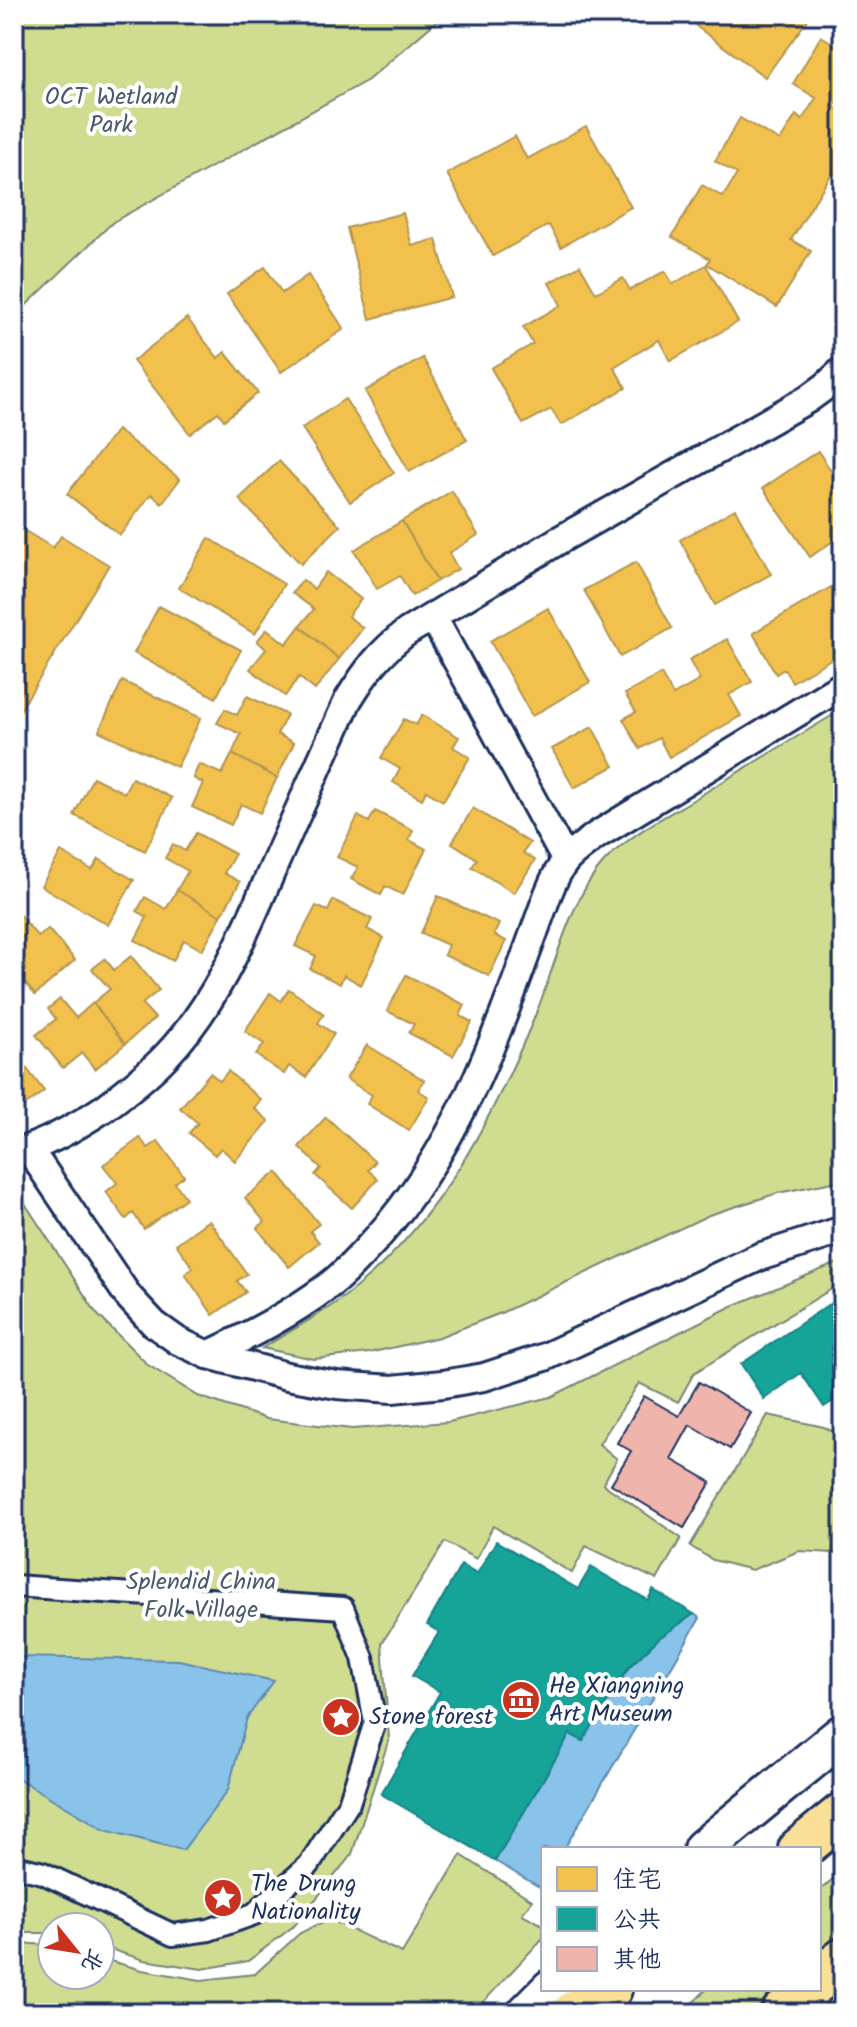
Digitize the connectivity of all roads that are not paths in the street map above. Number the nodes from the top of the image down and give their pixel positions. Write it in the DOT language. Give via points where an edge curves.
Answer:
graph roads {
  1 [pos="843,370"];
  2 [pos="433,617"];
  3 [pos="843,685"];
  4 [pos="565,859"];
  5 [pos="22,1151"];
  6 [pos="843,1230"];
  7 [pos="208,1355"];
  8 [pos="14,1586"];
  9 [pos="843,1734"];
  10 [pos="843,1814"];
  11 [pos="705,1847"];
  12 [pos="802,1847"];
  13 [pos="14,1866"];
  14 [pos="843,1960"];
  15 [pos="821,1978"];
  16 [pos="549,1991"];
  17 [pos="607,1991"];
  18 [pos="634,1991"];
  19 [pos="807,1991"];
  20 [pos="527,2013"];
  21 [pos="573,2013"];
  22 [pos="610,2013"];
  23 [pos="783,2013"];
  1 -- 2 [label="street" via="808,399"];
  2 -- 4 [label="street"];
  2 -- 5 [label="street" via="387,647 354,690 245,932 196,1020 130,1090 84,1123"];
  3 -- 4 [label="street"];
  4 -- 7 [label="street" via="462,1112 398,1215 330,1285 269,1325"];
  5 -- 7 [label="street" via="128,1296 154,1324"];
  6 -- 7 [label="street" via="759,1257 545,1357 484,1377 392,1389 337,1385"];
  8 -- 13 [label="street" via="343,1608 363,1658 375,1722 349,1803 309,1865 254,1914 209,1930 173,1935 43,1873"];
  9 -- 11 [label="main road"];
  10 -- 12 [label="main road"];
  14 -- 15 [label="main road"];
  16 -- 20 [label="main road"];
  17 -- 21 [label="main road"];
  18 -- 22 [label="main road"];
  19 -- 23 [label="main road"];
}
